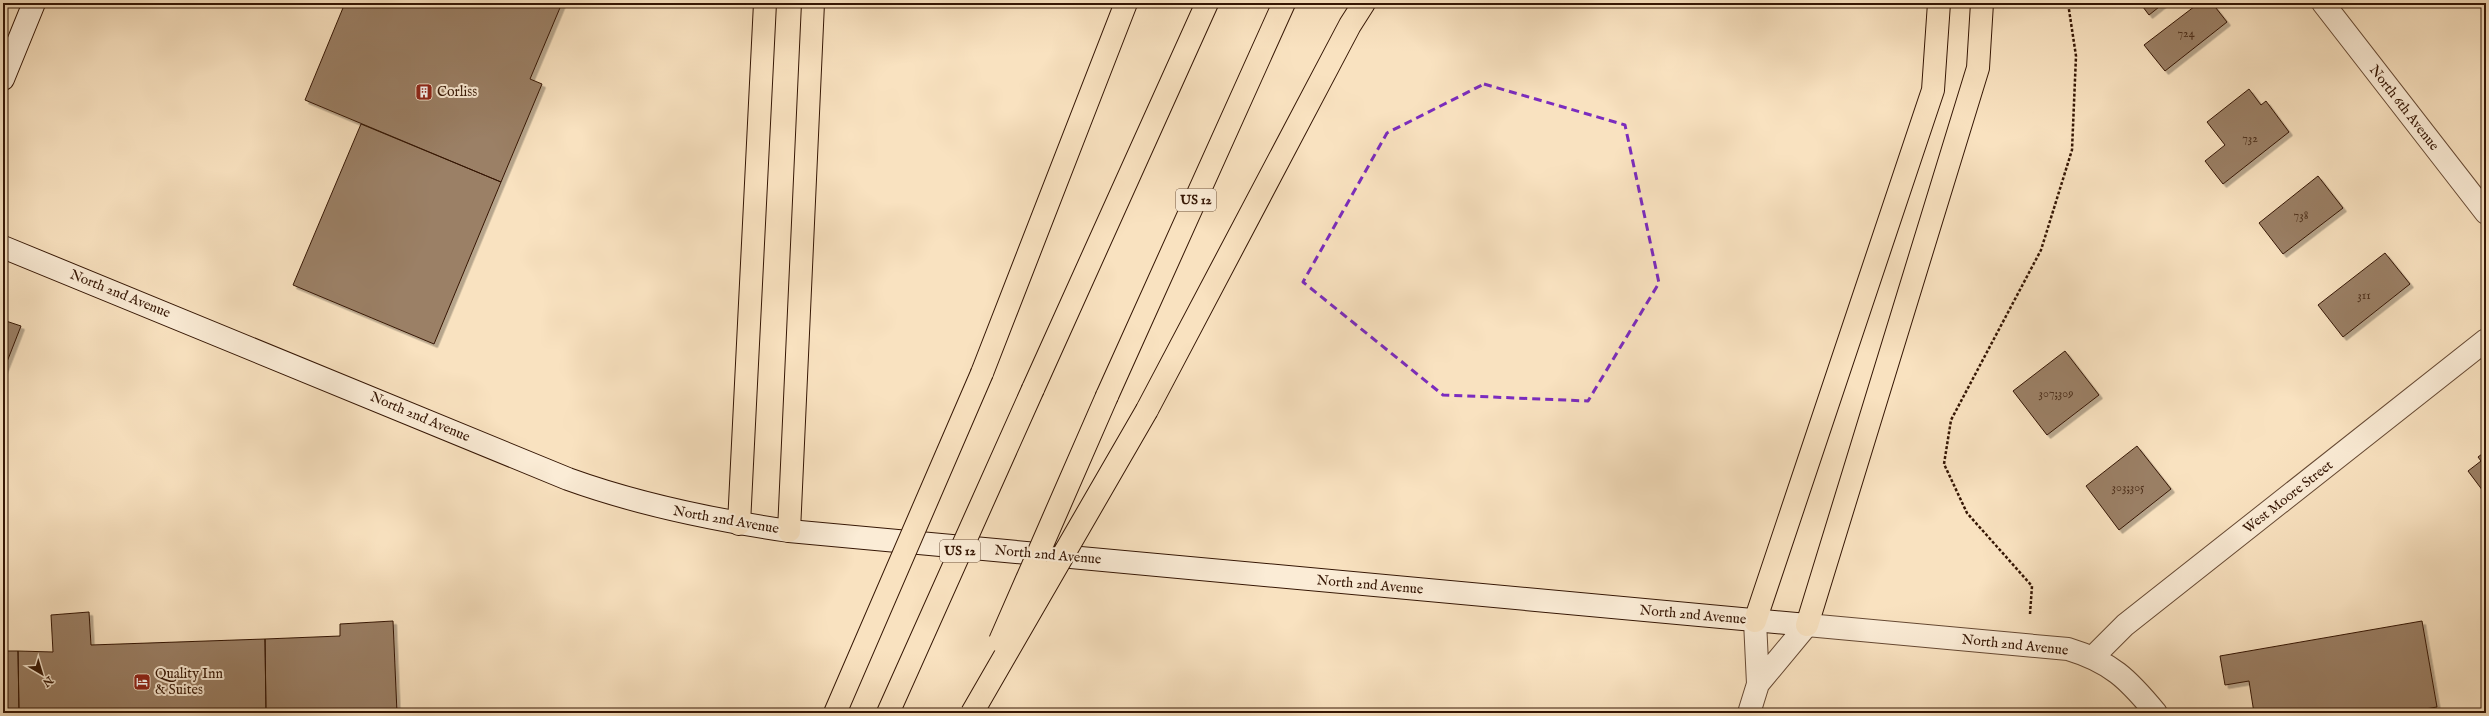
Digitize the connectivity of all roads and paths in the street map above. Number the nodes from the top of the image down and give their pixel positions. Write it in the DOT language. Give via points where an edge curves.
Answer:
graph roads {
  1 [pos="34,3"];
  2 [pos="765,3"];
  3 [pos="813,3"];
  4 [pos="1126,3"];
  5 [pos="1207,3"];
  6 [pos="1284,3"];
  7 [pos="1364,3"];
  8 [pos="1939,3"];
  9 [pos="1982,3"];
  10 [pos="2068,3"];
  11 [pos="2323,3"];
  12 [pos="3,79"];
  13 [pos="2486,213"];
  14 [pos="3,247"];
  15 [pos="2486,340"];
  16 [pos="739,524"];
  17 [pos="789,531"];
  18 [pos="1755,621"];
  19 [pos="1807,625"];
  20 [pos="2027,644"];
  21 [pos="2093,657"];
  22 [pos="1758,684"];
  23 [pos="835,713"];
  24 [pos="888,713"];
  25 [pos="968,713"];
  26 [pos="972,713"];
  27 [pos="1749,713"];
  28 [pos="2156,713"];
  1 -- 12 [label="main road"];
  2 -- 16 [label="highway"];
  3 -- 17 [label="highway"];
  4 -- 23 [label="highway, bridge" via="982,372"];
  5 -- 24 [label="highway, US 12, bridge"];
  6 -- 25 [label="highway, US 12, bridge"];
  7 -- 26 [label="highway, bridge" via="1147,410"];
  8 -- 18 [label="highway" via="1933,90"];
  9 -- 19 [label="highway" via="1978,68"];
  10 -- 20 [label="path" via="2076,56 2072,150 2041,250 1951,420 1944,464 1967,514 2032,586"];
  11 -- 13 [label="main road, North 6th Avenue"];
  14 -- 16 [label="main road, North 2nd Avenue" via="568,479 667,509"];
  15 -- 21 [label="main road, West Moore Street" via="2125,625"];
  16 -- 17 [label="main road, North 2nd Avenue"];
  17 -- 18 [label="main road, North 2nd Avenue"];
  18 -- 19 [label="main road, North 2nd Avenue"];
  18 -- 22 [label="main road"];
  19 -- 20 [label="main road, North 2nd Avenue"];
  19 -- 22 [label="main road"];
  20 -- 21 [label="main road, North 2nd Avenue" via="2068,649"];
  21 -- 28 [label="main road, North 2nd Avenue" via="2120,674"];
  22 -- 27 [label="main road"];
}
